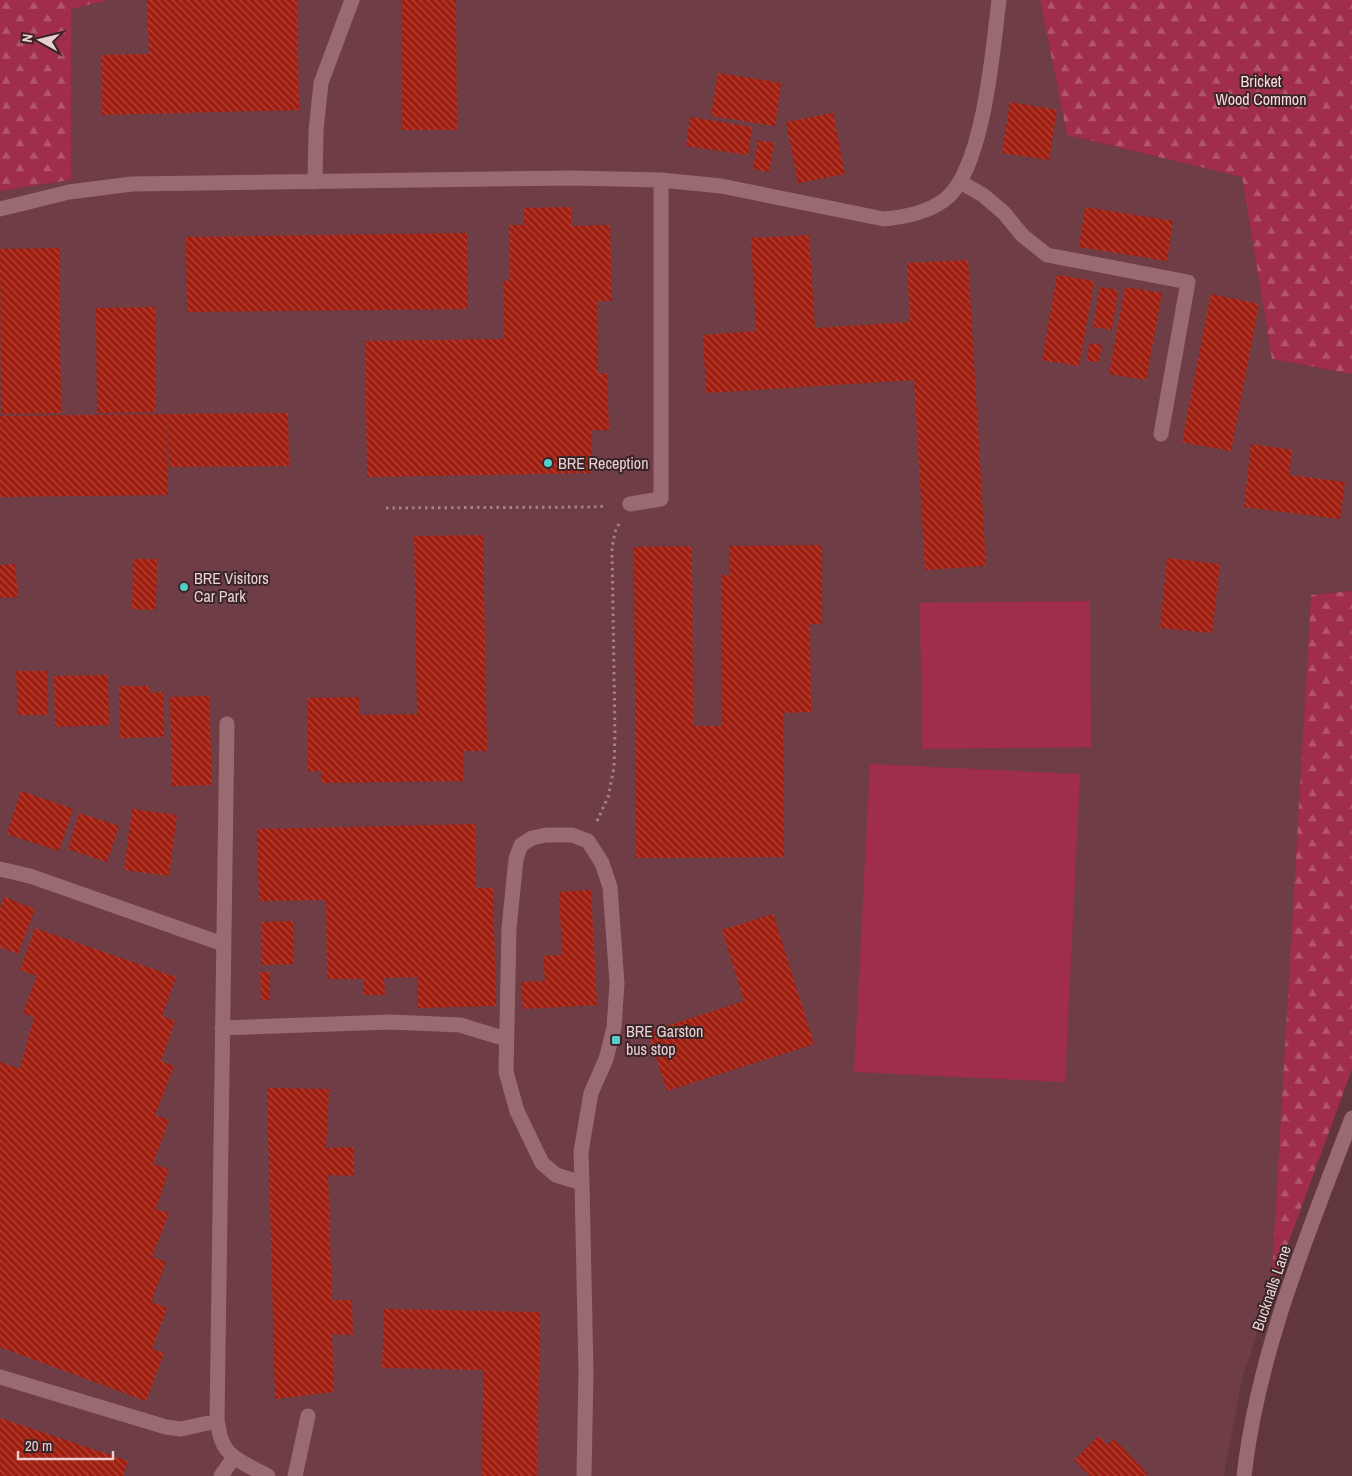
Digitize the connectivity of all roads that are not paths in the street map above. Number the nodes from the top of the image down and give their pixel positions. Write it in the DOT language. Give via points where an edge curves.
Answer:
graph roads {
  1 [pos="352,0"];
  2 [pos="999,0"];
  3 [pos="661,180"];
  4 [pos="314,182"];
  5 [pos="960,182"];
  6 [pos="0,209"];
  7 [pos="1160,434"];
  8 [pos="630,504"];
  9 [pos="227,724"];
  10 [pos="0,869"];
  11 [pos="223,944"];
  12 [pos="222,1028"];
  13 [pos="506,1039"];
  14 [pos="1352,1118"];
  15 [pos="582,1183"];
  16 [pos="0,1377"];
  17 [pos="308,1416"];
  18 [pos="217,1421"];
  19 [pos="234,1457"];
  20 [pos="221,1476"];
  21 [pos="268,1476"];
  22 [pos="295,1476"];
  23 [pos="584,1476"];
  24 [pos="1244,1476"];
  1 -- 4 [label="street" via="322,83"];
  2 -- 5 [label="street" via="992,64 978,134"];
  3 -- 4 [label="street" via="572,178"];
  3 -- 5 [label="street" via="721,186 884,219 933,208"];
  3 -- 8 [label="street" via="661,499"];
  4 -- 6 [label="street" via="132,184 69,192"];
  5 -- 7 [label="street" via="983,195 1022,235 1047,255 1188,282"];
  9 -- 11 [label="street"];
  10 -- 11 [label="street" via="30,876"];
  11 -- 12 [label="street"];
  12 -- 13 [label="street" via="401,1023 460,1026"];
  12 -- 18 [label="street"];
  13 -- 15 [label="street" via="506,1072 514,1101 542,1163 556,1175"];
  13 -- 15 [label="street" via="509,928 516,859 522,845 532,838 572,835 588,841 602,863 610,888 617,983 614,1028 606,1059 591,1093 581,1152"];
  14 -- 24 [label="street, Bucknalls Lane" via="1271,1340 1248,1438"];
  15 -- 23 [label="street" via="586,1372"];
  16 -- 18 [label="street" via="166,1427 181,1429"];
  17 -- 22 [label="street"];
  18 -- 19 [label="street" via="222,1441"];
  19 -- 20 [label="street"];
  19 -- 21 [label="street"];
}
